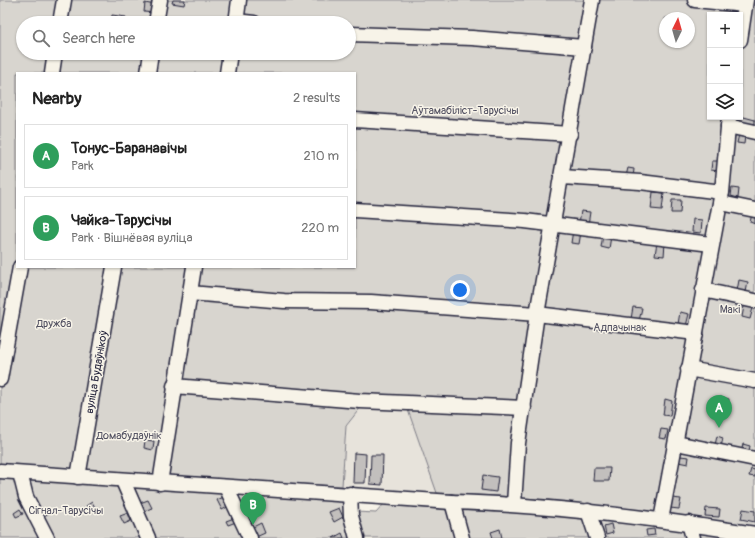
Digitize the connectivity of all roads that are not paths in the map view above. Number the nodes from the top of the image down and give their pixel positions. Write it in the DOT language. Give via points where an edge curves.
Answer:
graph roads {
  1 [pos="64,0"];
  2 [pos="160,0"];
  3 [pos="239,0"];
  4 [pos="592,0"];
  5 [pos="695,0"];
  6 [pos="745,2"];
  7 [pos="61,16"];
  8 [pos="157,16"];
  9 [pos="237,16"];
  10 [pos="743,17"];
  11 [pos="356,34"];
  12 [pos="584,47"];
  13 [pos="54,60"];
  14 [pos="150,60"];
  15 [pos="229,60"];
  16 [pos="52,72"];
  17 [pos="148,72"];
  18 [pos="227,72"];
  19 [pos="356,120"];
  20 [pos="729,122"];
  21 [pos="755,132"];
  22 [pos="570,134"];
  23 [pos="562,177"];
  24 [pos="721,198"];
  25 [pos="356,210"];
  26 [pos="755,210"];
  27 [pos="554,226"];
  28 [pos="711,244"];
  29 [pos="20,268"];
  30 [pos="114,268"];
  31 [pos="194,268"];
  32 [pos="703,290"];
  33 [pos="190,293"];
  34 [pos="755,301"];
  35 [pos="537,314"];
  36 [pos="696,333"];
  37 [pos="688,369"];
  38 [pos="0,379"];
  39 [pos="755,382"];
  40 [pos="174,386"];
  41 [pos="524,408"];
  42 [pos="676,443"];
  43 [pos="755,459"];
  44 [pos="0,471"];
  45 [pos="20,473"];
  46 [pos="78,477"];
  47 [pos="123,480"];
  48 [pos="160,483"];
  49 [pos="226,487"];
  50 [pos="350,494"];
  51 [pos="452,502"];
  52 [pos="514,504"];
  53 [pos="588,511"];
  54 [pos="661,520"];
  55 [pos="689,523"];
  56 [pos="755,534"];
  57 [pos="47,538"];
  58 [pos="148,538"];
  59 [pos="250,538"];
  60 [pos="357,538"];
  61 [pos="462,538"];
  62 [pos="597,538"];
  63 [pos="693,538"];
  1 -- 7 [label="street"];
  2 -- 8 [label="street"];
  3 -- 9 [label="street"];
  4 -- 12 [label="street"];
  5 -- 6 [label="street"];
  6 -- 10 [label="street"];
  11 -- 12 [label="street" via="472,38"];
  12 -- 22 [label="street"];
  13 -- 16 [label="street"];
  14 -- 17 [label="street"];
  15 -- 18 [label="street"];
  19 -- 22 [label="street"];
  20 -- 21 [label="street"];
  20 -- 24 [label="street"];
  22 -- 23 [label="street"];
  23 -- 24 [label="street" via="640,182"];
  23 -- 27 [label="street"];
  24 -- 26 [label="street"];
  24 -- 28 [label="street"];
  25 -- 27 [label="street" via="486,218"];
  27 -- 28 [label="street"];
  27 -- 35 [label="street"];
  28 -- 32 [label="street"];
  29 -- 38 [label="street"];
  30 -- 46 [label="street, вуліца Будаўнікоў"];
  31 -- 33 [label="street"];
  32 -- 34 [label="street"];
  32 -- 36 [label="street"];
  33 -- 35 [label="street" via="284,301 371,302"];
  33 -- 40 [label="street"];
  35 -- 36 [label="street"];
  35 -- 41 [label="street"];
  36 -- 37 [label="street"];
  37 -- 39 [label="street"];
  37 -- 42 [label="street"];
  40 -- 41 [label="street" via="360,401"];
  40 -- 48 [label="street"];
  41 -- 52 [label="street" via="518,443"];
  42 -- 43 [label="street"];
  42 -- 54 [label="street"];
  44 -- 45 [label="street"];
  45 -- 46 [label="street"];
  45 -- 57 [label="street" via="26,497"];
  46 -- 47 [label="street"];
  47 -- 48 [label="street"];
  47 -- 58 [label="street"];
  48 -- 49 [label="street"];
  49 -- 50 [label="street"];
  49 -- 59 [label="street"];
  50 -- 51 [label="street"];
  50 -- 60 [label="street" via="351,516"];
  51 -- 52 [label="street"];
  51 -- 61 [label="street"];
  52 -- 53 [label="street"];
  53 -- 54 [label="street"];
  53 -- 62 [label="street"];
  54 -- 55 [label="street"];
  55 -- 56 [label="street"];
  55 -- 63 [label="street"];
}
